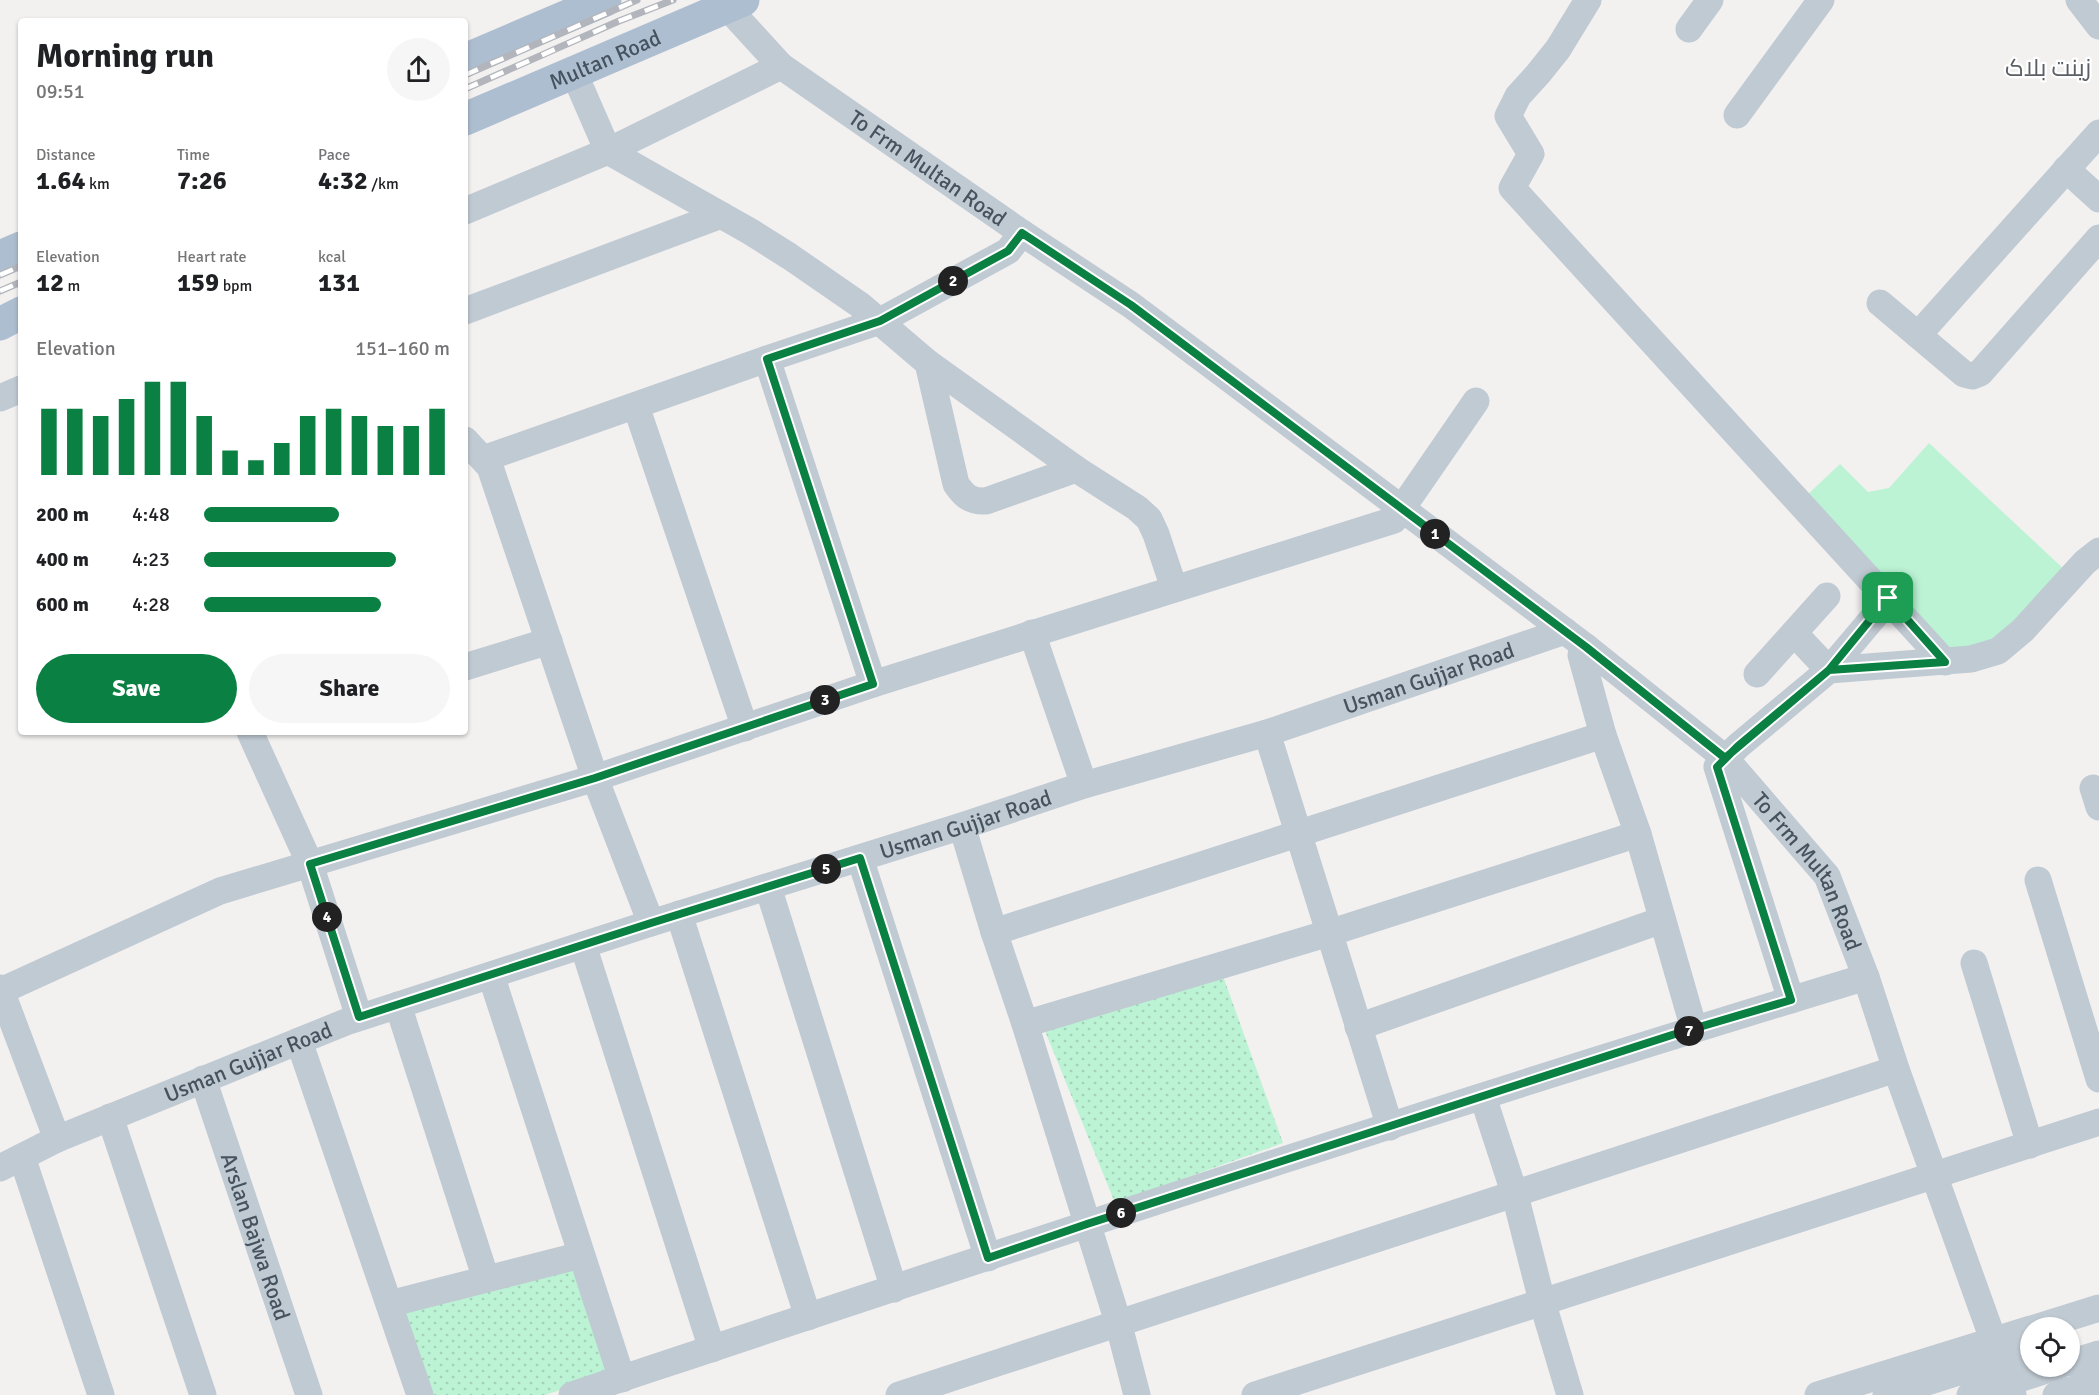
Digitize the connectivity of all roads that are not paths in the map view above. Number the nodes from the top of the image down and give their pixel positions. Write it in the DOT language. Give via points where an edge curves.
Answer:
graph roads {
  1 [pos="605,0"];
  2 [pos="1588,0"];
  3 [pos="1710,0"];
  4 [pos="1821,0"];
  5 [pos="2079,0"];
  6 [pos="735,3"];
  7 [pos="2099,26"];
  8 [pos="1689,29"];
  9 [pos="468,59"];
  10 [pos="781,66"];
  11 [pos="574,73"];
  12 [pos="1737,115"];
  13 [pos="468,118"];
  14 [pos="2099,133"];
  15 [pos="608,151"];
  16 [pos="2066,169"];
  17 [pos="2099,199"];
  18 [pos="468,210"];
  19 [pos="721,215"];
  20 [pos="1022,233"];
  21 [pos="2099,238"];
  22 [pos="18,249"];
  23 [pos="0,257"];
  24 [pos="1880,303"];
  25 [pos="468,310"];
  26 [pos="18,315"];
  27 [pos="880,321"];
  28 [pos="0,324"];
  29 [pos="1918,335"];
  30 [pos="767,359"];
  31 [pos="928,363"];
  32 [pos="1476,401"];
  33 [pos="636,406"];
  34 [pos="474,450"];
  35 [pos="1076,469"];
  36 [pos="1402,509"];
  37 [pos="2099,551"];
  38 [pos="1174,588"];
  39 [pos="1827,596"];
  40 [pos="1888,598"];
  41 [pos="1032,633"];
  42 [pos="1794,633"];
  43 [pos="1575,639"];
  44 [pos="549,641"];
  45 [pos="1945,662"];
  46 [pos="468,666"];
  47 [pos="1829,670"];
  48 [pos="1757,674"];
  49 [pos="873,684"];
  50 [pos="745,728"];
  51 [pos="1267,733"];
  52 [pos="251,735"];
  53 [pos="1603,735"];
  54 [pos="1725,758"];
  55 [pos="595,778"];
  56 [pos="1084,785"];
  57 [pos="962,826"];
  58 [pos="1298,833"];
  59 [pos="1638,834"];
  60 [pos="860,858"];
  61 [pos="310,864"];
  62 [pos="2038,880"];
  63 [pos="768,887"];
  64 [pos="679,914"];
  65 [pos="1662,920"];
  66 [pos="651,923"];
  67 [pos="994,933"];
  68 [pos="1329,933"];
  69 [pos="583,945"];
  70 [pos="1974,963"];
  71 [pos="491,975"];
  72 [pos="1866,977"];
  73 [pos="1,990"];
  74 [pos="1791,1000"];
  75 [pos="398,1005"];
  76 [pos="359,1017"];
  77 [pos="1025,1024"];
  78 [pos="1358,1027"];
  79 [pos="1694,1029"];
  80 [pos="299,1041"];
  81 [pos="1896,1069"];
  82 [pos="203,1079"];
  83 [pos="2099,1079"];
  84 [pos="1483,1097"];
  85 [pos="110,1118"];
  86 [pos="2099,1122"];
  87 [pos="1390,1127"];
  88 [pos="57,1139"];
  89 [pos="2030,1145"];
  90 [pos="11,1162"];
  91 [pos="1934,1174"];
  92 [pos="1515,1195"];
  93 [pos="1087,1224"];
  94 [pos="581,1255"];
  95 [pos="988,1258"];
  96 [pos="486,1279"];
  97 [pos="894,1289"];
  98 [pos="1542,1301"];
  99 [pos="389,1304"];
  100 [pos="2099,1308"];
  101 [pos="808,1317"];
  102 [pos="2070,1317"];
  103 [pos="1118,1322"];
  104 [pos="2099,1327"];
  105 [pos="2080,1333"];
  106 [pos="2020,1345"];
  107 [pos="712,1349"];
  108 [pos="2099,1354"];
  109 [pos="2020,1357"];
  110 [pos="2080,1360"];
  111 [pos="2020,1368"];
  112 [pos="2004,1369"];
  113 [pos="622,1379"];
  114 [pos="2099,1381"];
  115 [pos="101,1395"];
  116 [pos="203,1395"];
  117 [pos="309,1395"];
  118 [pos="420,1395"];
  119 [pos="572,1395"];
  120 [pos="899,1395"];
  121 [pos="1137,1395"];
  122 [pos="1255,1395"];
  123 [pos="1570,1395"];
  124 [pos="1818,1395"];
  125 [pos="1886,1395"];
  126 [pos="1970,1395"];
  127 [pos="2056,1395"];
  1 -- 9 [label="main road"];
  2 -- 40 [label="street" via="1558,49 1518,96 1508,116 1531,154 1512,188"];
  3 -- 8 [label="street"];
  4 -- 12 [label="street"];
  5 -- 7 [label="street"];
  6 -- 10 [label="street, To Frm Multan Road"];
  6 -- 11 [label="main road, Multan Road"];
  10 -- 15 [label="street"];
  10 -- 20 [label="street, To Frm Multan Road"];
  11 -- 13 [label="main road, Multan Road"];
  11 -- 15 [label="street"];
  14 -- 16 [label="street"];
  15 -- 18 [label="street"];
  15 -- 19 [label="street"];
  16 -- 17 [label="street"];
  16 -- 29 [label="street"];
  19 -- 25 [label="street"];
  19 -- 27 [label="street" via="789,256"];
  20 -- 27 [label="street" via="1008,251"];
  20 -- 36 [label="street, To Frm Multan Road" via="1131,305"];
  21 -- 29 [label="street" via="1980,373 1964,374"];
  22 -- 23 [label="main road"];
  24 -- 29 [label="street"];
  26 -- 28 [label="main road"];
  27 -- 30 [label="street"];
  27 -- 31 [label="street"];
  30 -- 33 [label="street"];
  30 -- 49 [label="street"];
  31 -- 35 [label="street"];
  31 -- 35 [label="street" via="956,484 962,494 986,501"];
  32 -- 36 [label="street"];
  33 -- 34 [label="street"];
  33 -- 50 [label="street"];
  34 -- 44 [label="street" via="490,467"];
  35 -- 38 [label="street" via="1149,519"];
  36 -- 38 [label="street" via="1394,520"];
  36 -- 43 [label="street, To Frm Multan Road"];
  37 -- 45 [label="street" via="1998,651"];
  38 -- 41 [label="street"];
  39 -- 42 [label="street"];
  40 -- 45 [label="street"];
  40 -- 47 [label="street"];
  41 -- 49 [label="street"];
  41 -- 56 [label="street"];
  42 -- 47 [label="street"];
  42 -- 48 [label="street"];
  43 -- 51 [label="street, Usman Gujjar Road"];
  43 -- 53 [label="street"];
  43 -- 54 [label="street, To Frm Multan Road"];
  44 -- 46 [label="street"];
  44 -- 55 [label="street"];
  45 -- 47 [label="street"];
  47 -- 54 [label="street"];
  49 -- 50 [label="street"];
  50 -- 55 [label="street"];
  51 -- 56 [label="street, Usman Gujjar Road"];
  51 -- 58 [label="street"];
  52 -- 61 [label="street"];
  53 -- 58 [label="street"];
  53 -- 59 [label="street"];
  54 -- 72 [label="street, To Frm Multan Road" via="1827,876"];
  54 -- 74 [label="street" via="1717,767"];
  55 -- 61 [label="street"];
  55 -- 66 [label="street"];
  56 -- 57 [label="street, Usman Gujjar Road"];
  57 -- 60 [label="street, Usman Gujjar Road"];
  57 -- 67 [label="street"];
  58 -- 67 [label="street"];
  58 -- 68 [label="street"];
  59 -- 65 [label="street"];
  59 -- 68 [label="street"];
  60 -- 63 [label="street, Usman Gujjar Road"];
  60 -- 95 [label="street"];
  61 -- 73 [label="street" via="220,891"];
  61 -- 76 [label="street"];
  62 -- 83 [label="street"];
  63 -- 64 [label="street, Usman Gujjar Road"];
  63 -- 97 [label="street"];
  64 -- 66 [label="street, Usman Gujjar Road"];
  64 -- 101 [label="street"];
  65 -- 78 [label="street"];
  65 -- 79 [label="street"];
  66 -- 69 [label="street, Usman Gujjar Road"];
  67 -- 77 [label="street"];
  68 -- 77 [label="street"];
  68 -- 78 [label="street"];
  69 -- 71 [label="street, Usman Gujjar Road"];
  69 -- 107 [label="street"];
  70 -- 89 [label="street"];
  71 -- 75 [label="street, Usman Gujjar Road"];
  71 -- 94 [label="street"];
  72 -- 74 [label="street"];
  72 -- 81 [label="street, To Frm Multan Road"];
  73 -- 88 [label="street"];
  74 -- 79 [label="street"];
  75 -- 76 [label="street, Usman Gujjar Road"];
  75 -- 96 [label="street"];
  76 -- 80 [label="street, Usman Gujjar Road"];
  77 -- 93 [label="street"];
  78 -- 87 [label="street"];
  79 -- 84 [label="street"];
  80 -- 82 [label="street, Usman Gujjar Road"];
  80 -- 99 [label="street"];
  81 -- 91 [label="street, To Frm Multan Road"];
  81 -- 92 [label="street"];
  82 -- 85 [label="street, Usman Gujjar Road"];
  82 -- 117 [label="street, Arslan Bajwa Road"];
  84 -- 87 [label="street"];
  84 -- 92 [label="street"];
  85 -- 88 [label="street, Usman Gujjar Road"];
  85 -- 116 [label="street"];
  86 -- 89 [label="street"];
  87 -- 93 [label="street"];
  88 -- 90 [label="street, Usman Gujjar Road"];
  89 -- 91 [label="street"];
  90 -- 115 [label="street"];
  91 -- 98 [label="street"];
  91 -- 112 [label="street, To Frm Multan Road"];
  92 -- 98 [label="street"];
  92 -- 103 [label="street"];
  93 -- 95 [label="street"];
  93 -- 103 [label="street"];
  94 -- 96 [label="street"];
  94 -- 113 [label="street"];
  95 -- 97 [label="street"];
  96 -- 99 [label="street"];
  97 -- 101 [label="street"];
  98 -- 122 [label="street"];
  98 -- 123 [label="street"];
  99 -- 118 [label="street"];
  100 -- 102 [label="street"];
  101 -- 107 [label="street"];
  103 -- 120 [label="street"];
  103 -- 121 [label="street"];
  104 -- 105 [label="street"];
  106 -- 112 [label="street"];
  107 -- 113 [label="street"];
  108 -- 110 [label="street"];
  109 -- 112 [label="street"];
  111 -- 112 [label="street"];
  112 -- 124 [label="street"];
  112 -- 125 [label="street"];
  112 -- 126 [label="street"];
  113 -- 119 [label="street"];
  114 -- 127 [label="street"];
}
